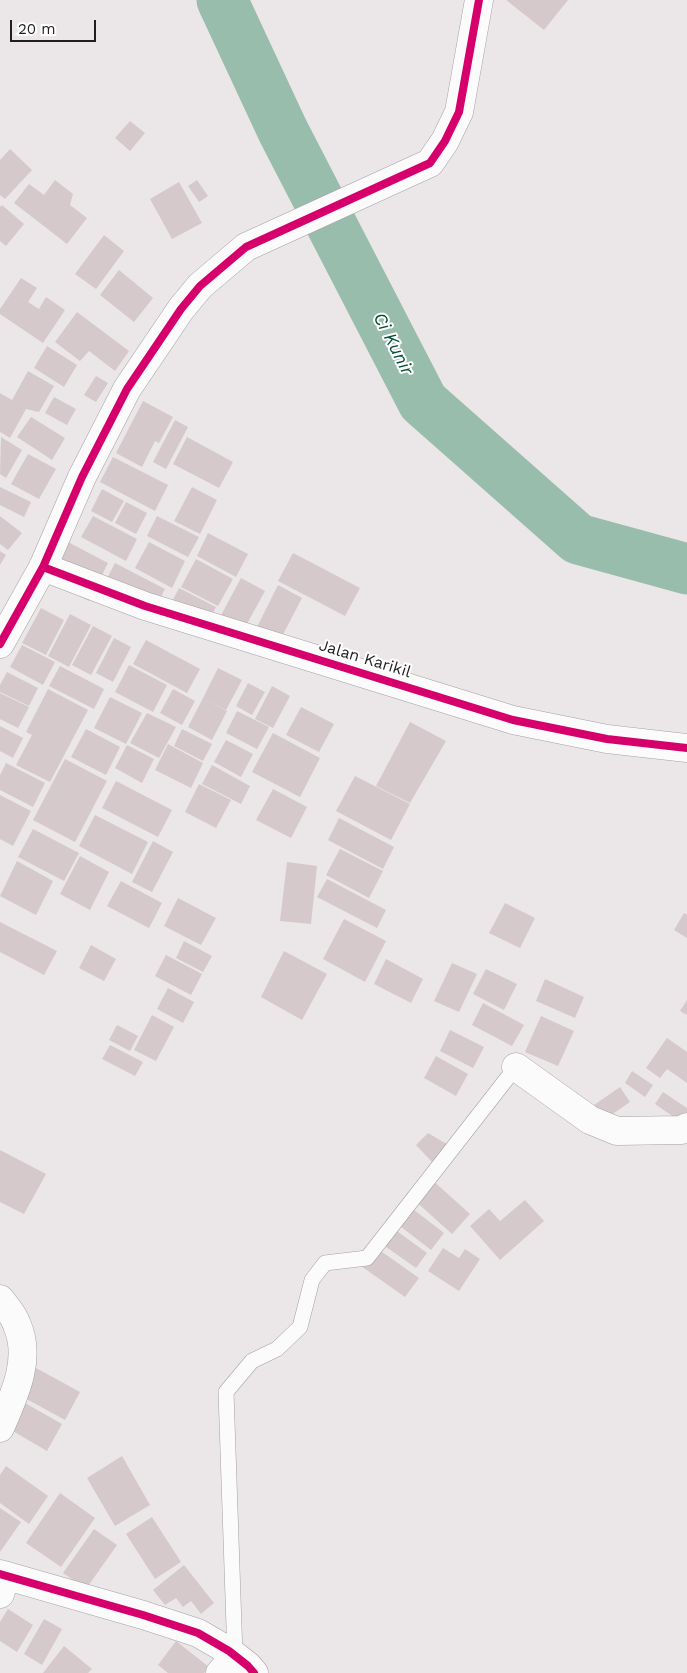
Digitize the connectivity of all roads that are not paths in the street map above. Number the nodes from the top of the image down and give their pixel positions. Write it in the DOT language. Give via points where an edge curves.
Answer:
graph roads {
  1 [pos="479,0"];
  2 [pos="42,567"];
  3 [pos="0,644"];
  4 [pos="687,748"];
  5 [pos="516,1067"];
  6 [pos="687,1127"];
  7 [pos="0,1299"];
  8 [pos="0,1428"];
  9 [pos="2,1581"];
  10 [pos="236,1667"];
  1 -- 2 [label="street" via="459,112 430,163 246,247 200,286 127,389 82,477"];
  2 -- 3 [label="street"];
  2 -- 4 [label="street, Jalan Karikil" via="145,606 513,720 607,739"];
  5 -- 6 [label="street" via="590,1120 617,1131 681,1130"];
  5 -- 10 [label="lane" via="367,1258 325,1263 312,1280 300,1327 277,1349 252,1361 226,1392"];
  7 -- 8 [label="street" via="18,1325 23,1360 16,1391"];
  9 -- 10 [label="street" via="143,1615 198,1633"];
}
